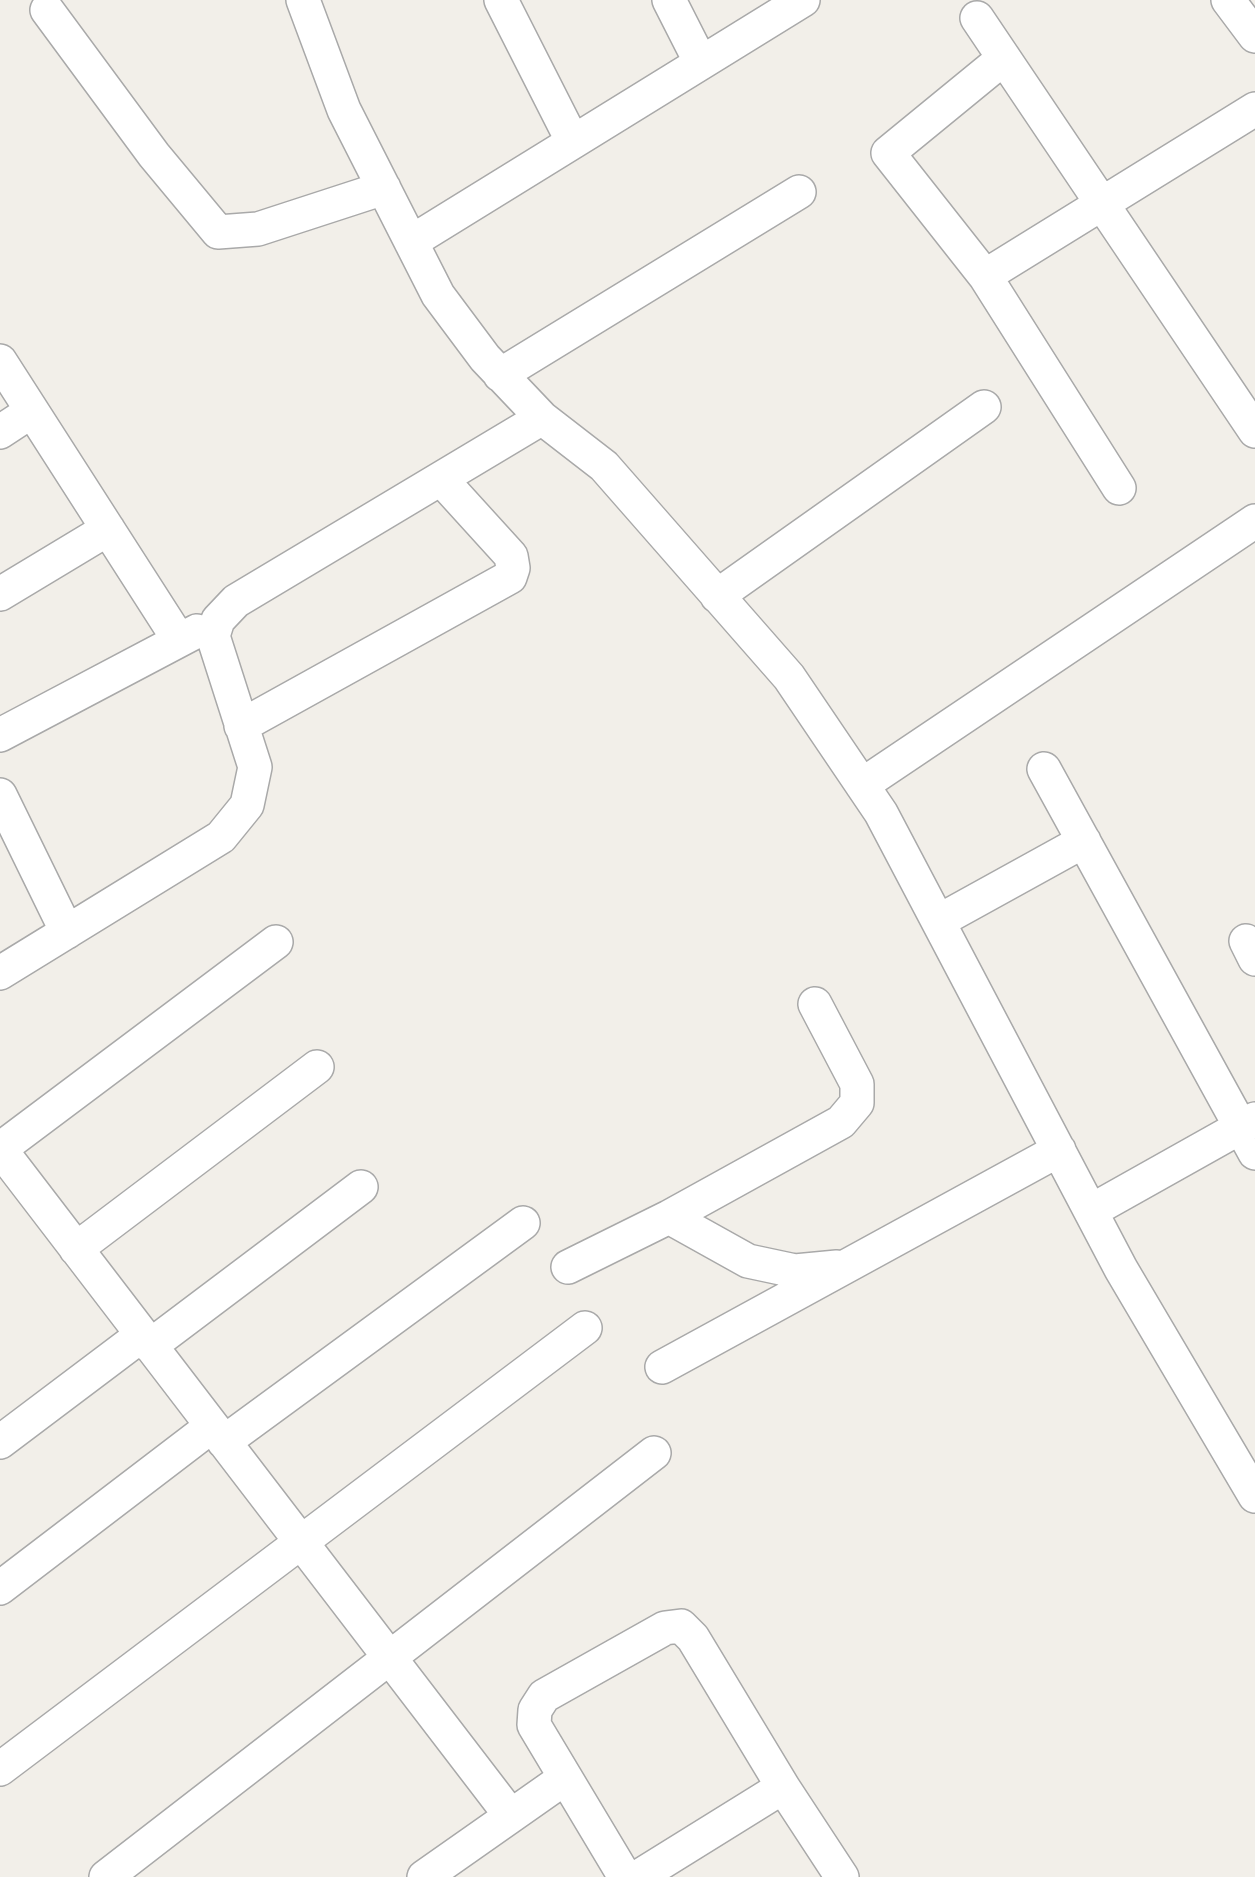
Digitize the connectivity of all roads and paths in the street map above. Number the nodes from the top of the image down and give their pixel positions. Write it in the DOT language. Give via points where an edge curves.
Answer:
graph roads {
  1 [pos="303,0"];
  2 [pos="501,0"];
  3 [pos="669,0"];
  4 [pos="803,0"];
  5 [pos="1227,0"];
  6 [pos="46,10"];
  7 [pos="977,18"];
  8 [pos="1255,36"];
  9 [pos="1004,58"];
  10 [pos="700,63"];
  11 [pos="1255,110"];
  12 [pos="573,142"];
  13 [pos="384,188"];
  14 [pos="799,192"];
  15 [pos="1102,204"];
  16 [pos="411,242"];
  17 [pos="985,276"];
  18 [pos="0,361"];
  19 [pos="500,375"];
  20 [pos="984,407"];
  21 [pos="32,411"];
  22 [pos="542,418"];
  23 [pos="1255,431"];
  24 [pos="0,432"];
  25 [pos="441,479"];
  26 [pos="1119,488"];
  27 [pos="1255,521"];
  28 [pos="108,529"];
  29 [pos="0,594"];
  30 [pos="717,596"];
  31 [pos="218,620"];
  32 [pos="179,640"];
  33 [pos="241,726"];
  34 [pos="0,735"];
  35 [pos="1044,769"];
  36 [pos="862,785"];
  37 [pos="0,795"];
  38 [pos="1083,841"];
  39 [pos="939,921"];
  40 [pos="67,932"];
  41 [pos="276,942"];
  42 [pos="0,973"];
  43 [pos="816,1004"];
  44 [pos="317,1067"];
  45 [pos="1251,1133"];
  46 [pos="1059,1150"];
  47 [pos="360,1187"];
  48 [pos="1091,1211"];
  49 [pos="669,1217"];
  50 [pos="523,1223"];
  51 [pos="76,1249"];
  52 [pos="847,1266"];
  53 [pos="568,1267"];
  54 [pos="585,1328"];
  55 [pos="146,1340"];
  56 [pos="662,1367"];
  57 [pos="218,1434"];
  58 [pos="0,1442"];
  59 [pos="654,1453"];
  60 [pos="1255,1496"];
  61 [pos="301,1542"];
  62 [pos="0,1588"];
  63 [pos="389,1657"];
  64 [pos="0,1769"];
  65 [pos="565,1778"];
  66 [pos="783,1787"];
  67 [pos="511,1816"];
  68 [pos="106,1877"];
  69 [pos="424,1877"];
  70 [pos="625,1877"];
  71 [pos="638,1877"];
  72 [pos="842,1877"];
  1 -- 13 [label="street" via="344,110"];
  2 -- 12 [label="street"];
  3 -- 10 [label="street"];
  4 -- 10 [label="street"];
  5 -- 8 [label="street"];
  6 -- 13 [label="street" via="154,155 218,232 258,230"];
  7 -- 9 [label="street"];
  9 -- 15 [label="street"];
  9 -- 17 [label="street" via="888,153"];
  10 -- 12 [label="street"];
  11 -- 15 [label="street"];
  12 -- 16 [label="street"];
  13 -- 16 [label="street"];
  14 -- 19 [label="street"];
  15 -- 17 [label="street"];
  15 -- 23 [label="street"];
  16 -- 19 [label="street" via="438,295"];
  17 -- 26 [label="street"];
  18 -- 21 [label="street"];
  19 -- 22 [label="street"];
  20 -- 30 [label="street"];
  21 -- 24 [label="street"];
  21 -- 28 [label="street"];
  22 -- 25 [label="street"];
  22 -- 30 [label="street" via="604,466"];
  25 -- 31 [label="street" via="236,601"];
  25 -- 33 [label="street" via="511,556 510,577"];
  27 -- 36 [label="street"];
  28 -- 29 [label="street"];
  28 -- 32 [label="street"];
  30 -- 36 [label="street" via="789,676"];
  31 -- 32 [label="street"];
  31 -- 33 [label="street" via="213,636 216,653"];
  32 -- 34 [label="street"];
  33 -- 40 [label="street" via="255,767 247,805 221,837"];
  35 -- 38 [label="street"];
  36 -- 39 [label="street"];
  37 -- 40 [label="street"];
  38 -- 39 [label="street"];
  38 -- 45 [label="street"];
  39 -- 46 [label="street"];
  40 -- 42 [label="street"];
  41 -- 51 [label="street" via="0,1149"];
  43 -- 49 [label="street" via="856,1084 857,1104 841,1122"];
  44 -- 51 [label="street"];
  45 -- 48 [label="street"];
  46 -- 48 [label="street"];
  46 -- 52 [label="street"];
  47 -- 55 [label="street"];
  48 -- 60 [label="street"];
  49 -- 52 [label="street" via="748,1262 795,1271"];
  49 -- 53 [label="street"];
  50 -- 57 [label="street"];
  51 -- 55 [label="street"];
  52 -- 56 [label="street"];
  54 -- 61 [label="street"];
  55 -- 57 [label="street"];
  55 -- 58 [label="street"];
  57 -- 61 [label="street"];
  57 -- 62 [label="street"];
  59 -- 63 [label="street"];
  61 -- 63 [label="street"];
  61 -- 64 [label="street"];
  63 -- 67 [label="street"];
  63 -- 68 [label="street"];
  65 -- 66 [label="street" via="534,1725 535,1710 544,1696 665,1628 681,1626 693,1638"];
  65 -- 67 [label="street"];
  65 -- 70 [label="street"];
  66 -- 71 [label="street"];
  66 -- 72 [label="street"];
  67 -- 69 [label="street"];
}
